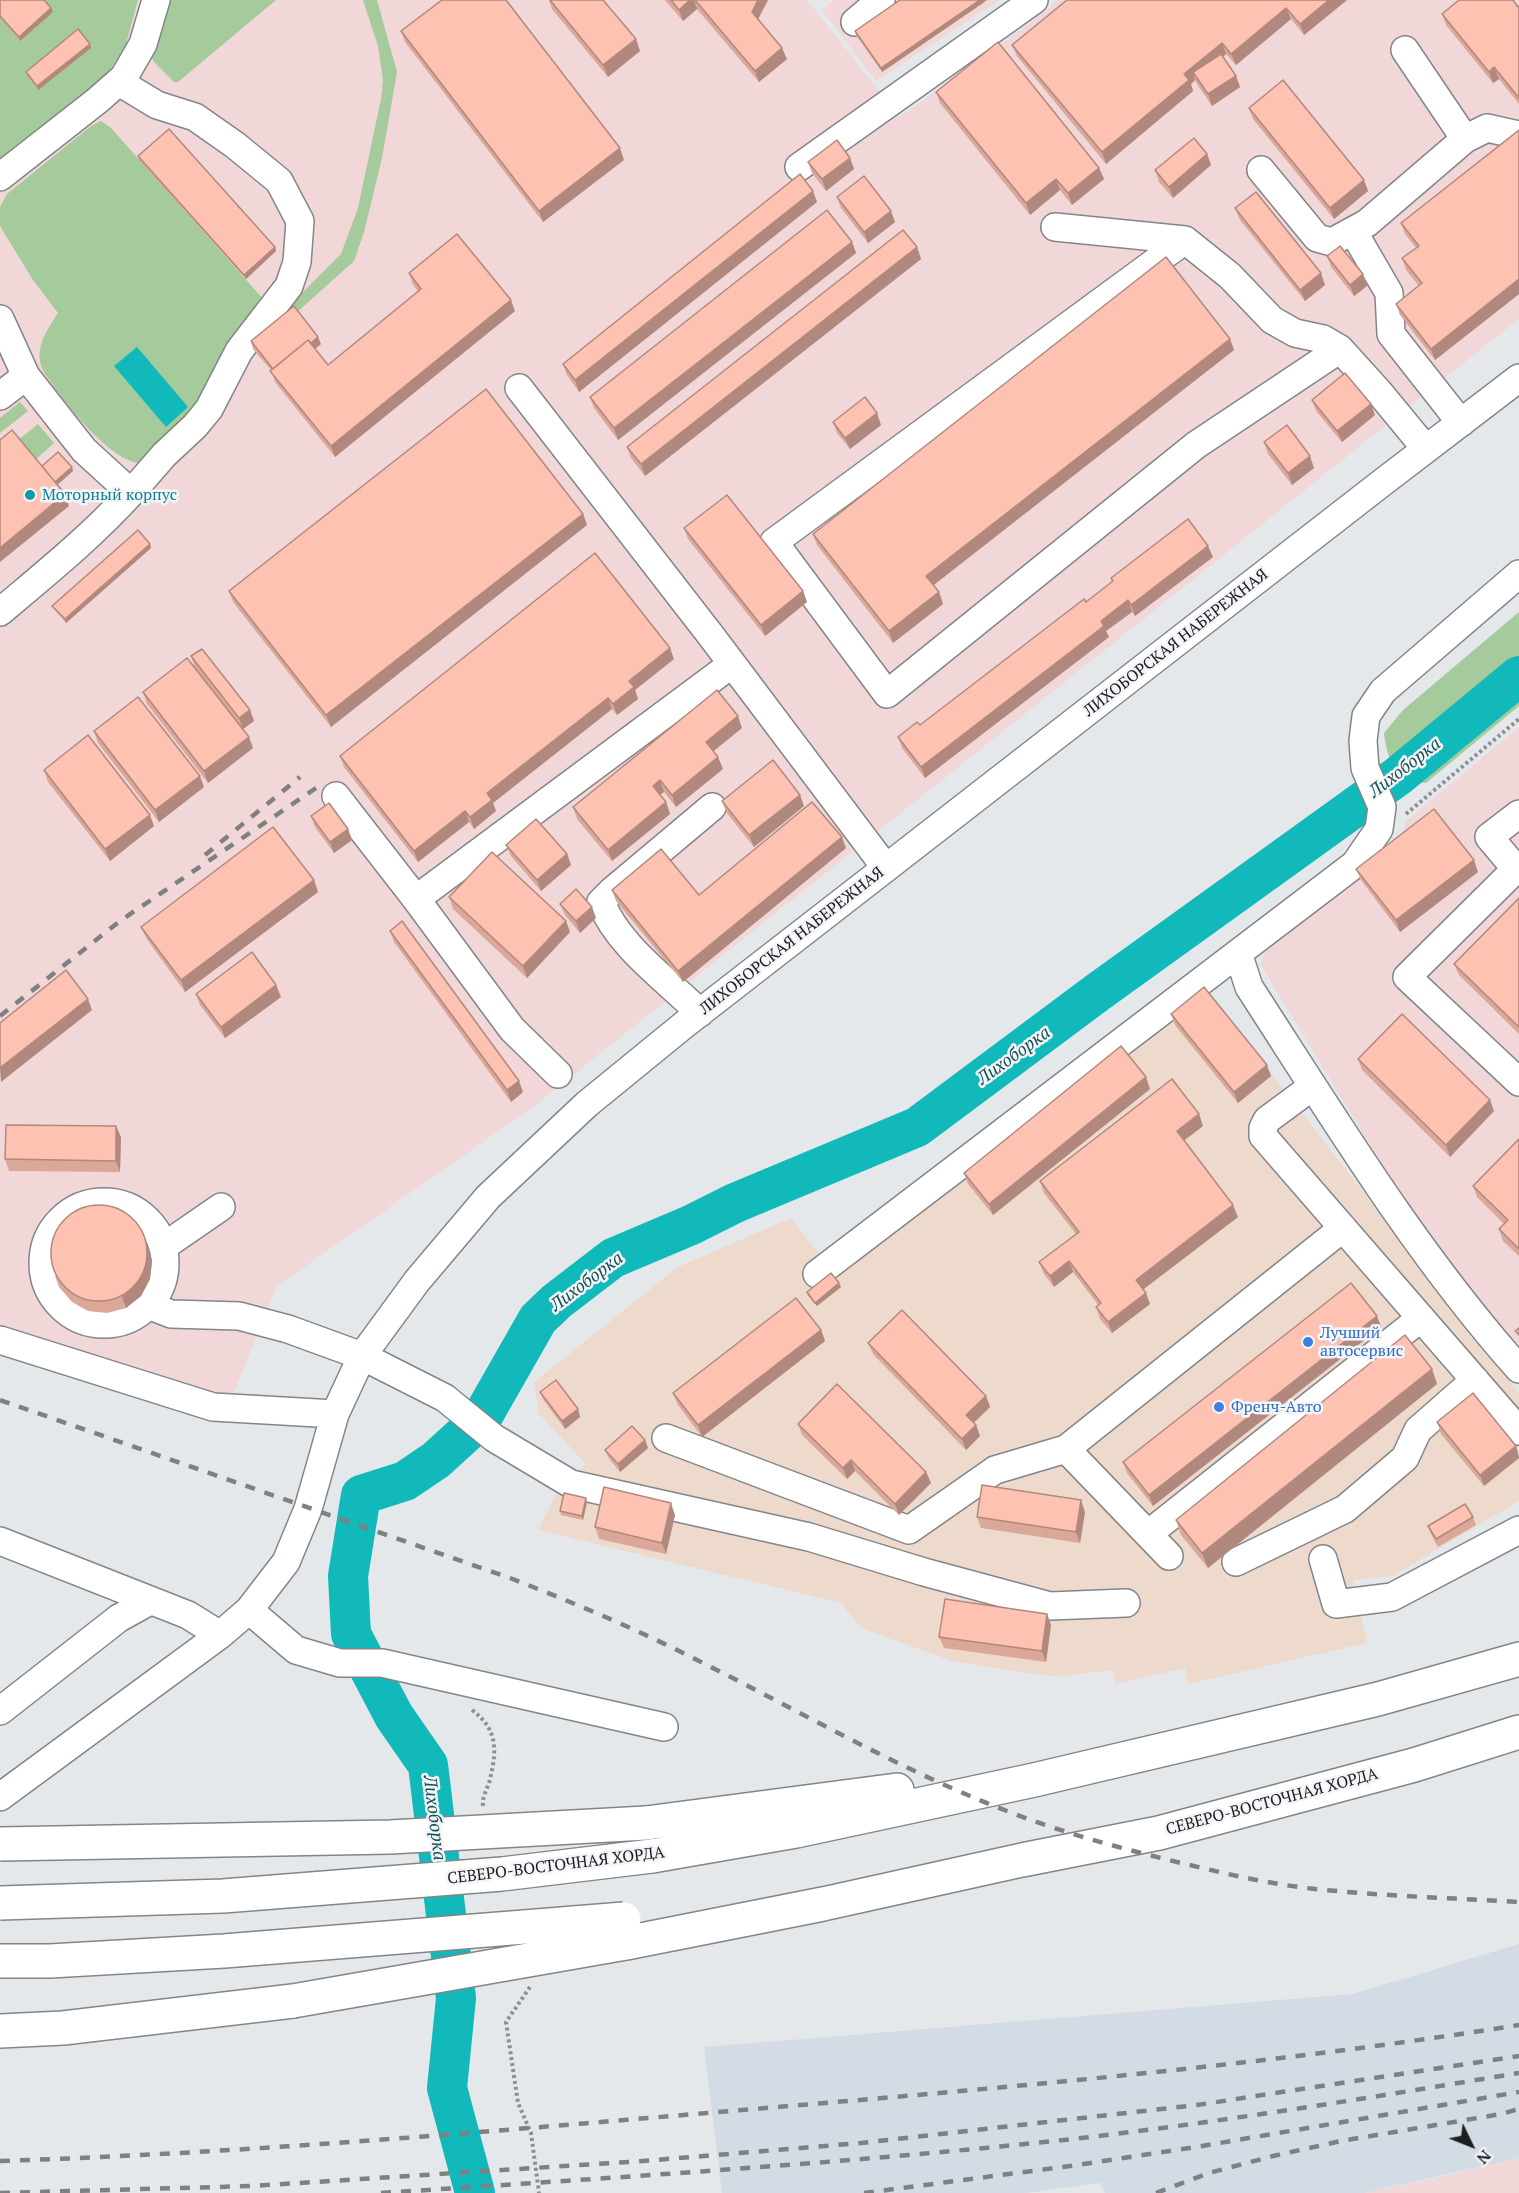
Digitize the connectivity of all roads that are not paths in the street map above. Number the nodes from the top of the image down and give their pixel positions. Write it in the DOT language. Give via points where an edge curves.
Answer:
graph roads {
  1 [pos="156,0"];
  2 [pos="881,0"];
  3 [pos="1034,0"];
  4 [pos="855,22"];
  5 [pos="1405,50"];
  6 [pos="119,82"];
  7 [pos="1519,135"];
  8 [pos="1465,139"];
  9 [pos="799,167"];
  10 [pos="1261,170"];
  11 [pos="0,177"];
  12 [pos="1055,227"];
  13 [pos="1353,231"];
  14 [pos="1185,240"];
  15 [pos="0,319"];
  16 [pos="1340,349"];
  17 [pos="26,376"];
  18 [pos="1519,378"];
  19 [pos="519,388"];
  20 [pos="0,396"];
  21 [pos="1461,423"];
  22 [pos="1426,449"];
  23 [pos="131,493"];
  24 [pos="1519,574"];
  25 [pos="0,612"];
  26 [pos="732,664"];
  27 [pos="336,796"];
  28 [pos="712,807"];
  29 [pos="1519,814"];
  30 [pos="886,868"];
  31 [pos="416,899"];
  32 [pos="1238,953"];
  33 [pos="700,1013"];
  34 [pos="558,1074"];
  35 [pos="1519,1082"];
  36 [pos="1313,1086"];
  37 [pos="221,1207"];
  38 [pos="1343,1228"];
  39 [pos="163,1246"];
  40 [pos="817,1274"];
  41 [pos="148,1305"];
  42 [pos="1421,1318"];
  43 [pos="0,1340"];
  44 [pos="362,1356"];
  45 [pos="1519,1369"];
  46 [pos="1475,1380"];
  47 [pos="335,1414"];
  48 [pos="1519,1431"];
  49 [pos="666,1438"];
  50 [pos="1066,1449"];
  51 [pos="1519,1530"];
  52 [pos="1148,1534"];
  53 [pos="0,1541"];
  54 [pos="1169,1556"];
  55 [pos="1323,1559"];
  56 [pos="1236,1562"];
  57 [pos="150,1600"];
  58 [pos="1126,1603"];
  59 [pos="249,1610"];
  60 [pos="220,1635"];
  61 [pos="1519,1659"];
  62 [pos="0,1712"];
  63 [pos="664,1727"];
  64 [pos="1519,1732"];
  65 [pos="1034,1780"];
  66 [pos="0,1797"];
  67 [pos="0,1844"];
  68 [pos="0,1904"];
  69 [pos="625,1931"];
  70 [pos="0,1961"];
  71 [pos="0,2031"];
  1 -- 6 [label="street" via="143,44"];
  2 -- 4 [label="street"];
  3 -- 9 [label="street"];
  5 -- 8 [label="street"];
  6 -- 11 [label="street"];
  6 -- 23 [label="street" via="157,105 195,117 235,145 279,181 300,221 297,262 289,286 239,351 209,409"];
  7 -- 8 [label="street" via="1487,128"];
  8 -- 13 [label="street"];
  10 -- 13 [label="street" via="1317,238 1332,242"];
  12 -- 14 [label="street"];
  13 -- 21 [label="street" via="1389,293 1391,334"];
  14 -- 16 [label="street" via="1230,276 1272,320"];
  14 -- 16 [label="street" via="774,542 887,694 1196,445"];
  15 -- 17 [label="street"];
  16 -- 22 [label="street"];
  17 -- 20 [label="street"];
  17 -- 23 [label="street" via="84,450"];
  18 -- 21 [label="street, ЛИХОБОРСКАЯ НАБЕРЕЖНАЯ"];
  19 -- 26 [label="street"];
  21 -- 22 [label="street, ЛИХОБОРСКАЯ НАБЕРЕЖНАЯ"];
  22 -- 30 [label="street, ЛИХОБОРСКАЯ НАБЕРЕЖНАЯ"];
  23 -- 25 [label="street" via="75,548"];
  24 -- 32 [label="street" via="1383,691 1366,716 1365,768 1380,818 1355,864"];
  26 -- 30 [label="street"];
  26 -- 31 [label="street"];
  27 -- 31 [label="street"];
  28 -- 33 [label="street" via="601,902 621,938"];
  29 -- 35 [label="street" via="1489,837 1516,869 1407,977"];
  30 -- 33 [label="street, ЛИХОБОРСКАЯ НАБЕРЕЖНАЯ"];
  31 -- 34 [label="street" via="512,1029"];
  32 -- 36 [label="street" via="1249,987"];
  32 -- 40 [label="street"];
  33 -- 44 [label="street, ЛИХОБОРСКАЯ НАБЕРЕЖНАЯ" via="587,1104 488,1197 417,1281"];
  36 -- 38 [label="street" via="1267,1120 1263,1136"];
  36 -- 45 [label="street" via="1386,1198"];
  37 -- 39 [label="street"];
  38 -- 42 [label="street"];
  38 -- 50 [label="street"];
  39 -- 41 [label="street" via="165,1267 160,1287"];
  39 -- 41 [label="street" via="153,1226 136,1210 114,1203 91,1203 70,1212 53,1228 44,1248 43,1272 50,1293 65,1311 85,1322 108,1324 130,1318"];
  41 -- 44 [label="street" via="171,1314 239,1316"];
  42 -- 46 [label="street"];
  42 -- 52 [label="street"];
  43 -- 47 [label="street" via="213,1407"];
  44 -- 47 [label="street, ЛИХОБОРСКАЯ НАБЕРЕЖНАЯ"];
  44 -- 58 [label="street" via="445,1398 494,1438 572,1484 809,1537 1050,1606"];
  46 -- 48 [label="street"];
  46 -- 56 [label="street" via="1418,1430 1405,1458 1345,1509"];
  47 -- 59 [label="street, ЛИХОБОРСКАЯ НАБЕРЕЖНАЯ" via="308,1509 286,1562"];
  49 -- 50 [label="street" via="909,1530 995,1470"];
  50 -- 52 [label="street"];
  51 -- 55 [label="street" via="1392,1597 1336,1604"];
  52 -- 54 [label="street"];
  53 -- 57 [label="street"];
  57 -- 60 [label="street" via="188,1615"];
  57 -- 62 [label="street" via="119,1618"];
  59 -- 60 [label="street, ЛИХОБОРСКАЯ НАБЕРЕЖНАЯ"];
  59 -- 63 [label="street" via="296,1650 340,1663 382,1662"];
  60 -- 66 [label="street, ЛИХОБОРСКАЯ НАБЕРЕЖНАЯ"];
  61 -- 65 [label="main road, СЕВЕРО-ВОСТОЧНАЯ ХОРДА" via="1378,1699"];
  64 -- 69 [label="main road, СЕВЕРО-ВОСТОЧНАЯ ХОРДА" via="1414,1765 1159,1833"];
  65 -- 67 [label="main road, СЕВЕРО-ВОСТОЧНАЯ ХОРДА, bridge" via="885,1791 646,1823 390,1837"];
  65 -- 68 [label="main road, СЕВЕРО-ВОСТОЧНАЯ ХОРДА, bridge" via="796,1831 652,1856 502,1874 223,1896"];
  69 -- 70 [label="main road, СЕВЕРО-ВОСТОЧНАЯ ХОРДА, bridge"];
  69 -- 71 [label="main road, СЕВЕРО-ВОСТОЧНАЯ ХОРДА, bridge" via="293,2001 63,2028"];
}
